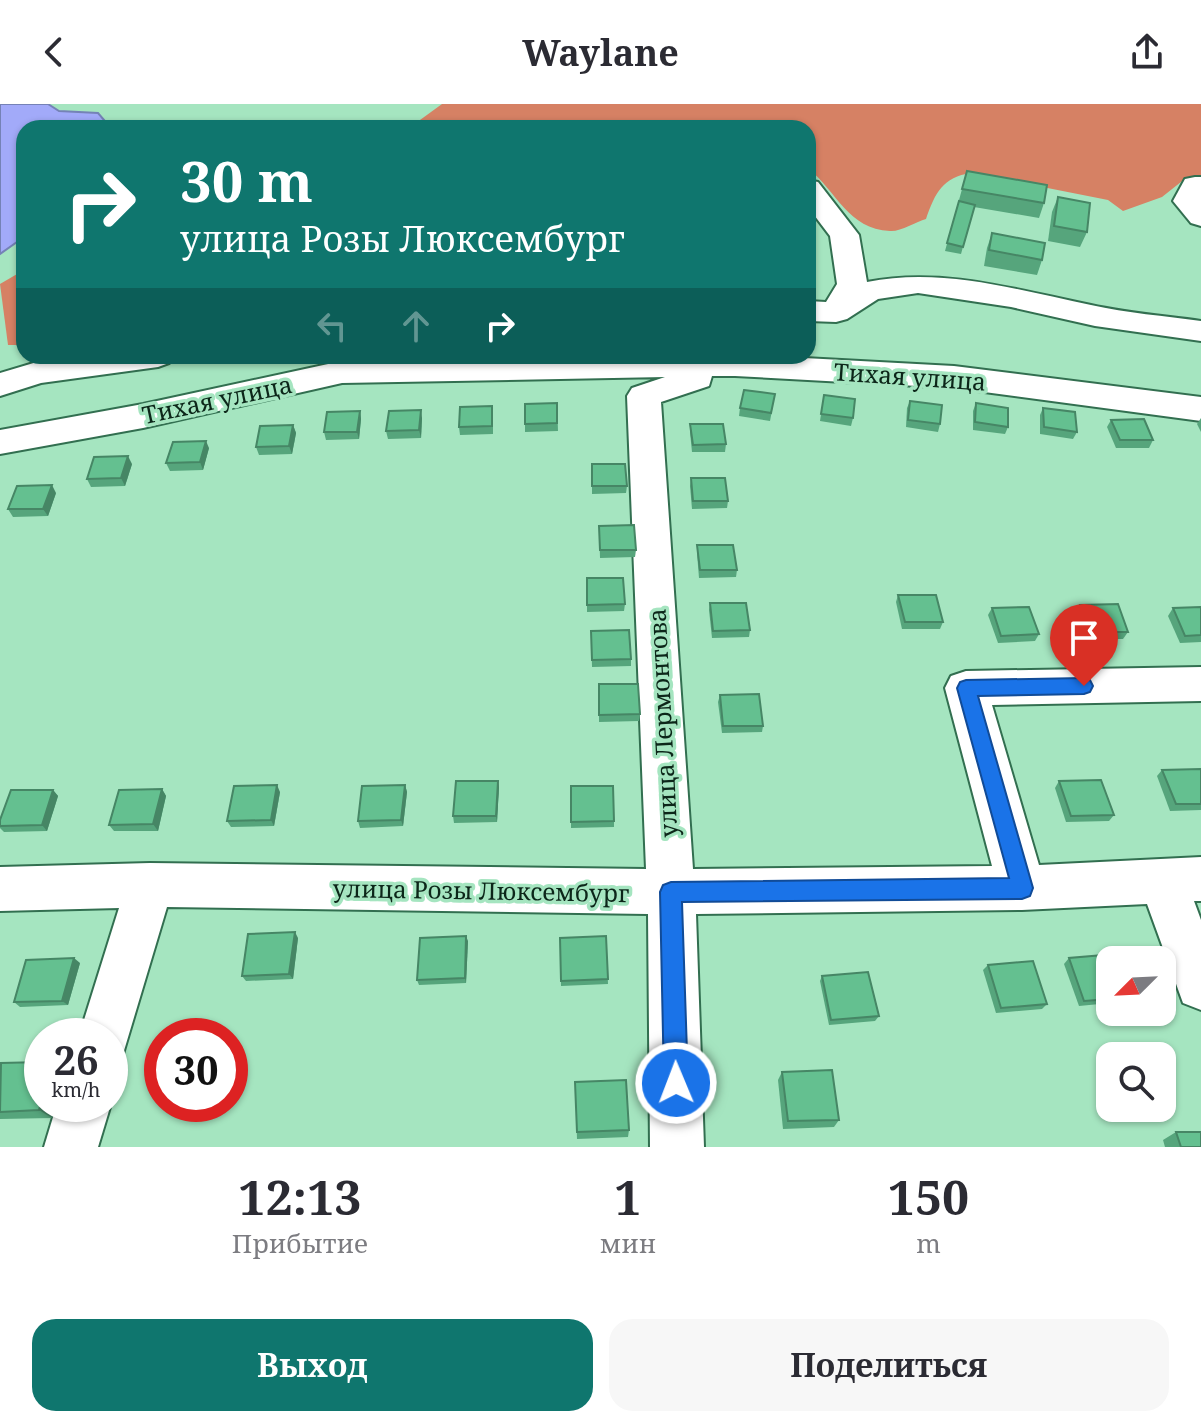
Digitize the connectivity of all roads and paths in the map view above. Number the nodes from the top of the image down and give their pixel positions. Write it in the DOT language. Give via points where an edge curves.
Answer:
graph roads {
  1 [pos="1201,185"];
  2 [pos="816,198"];
  3 [pos="1201,217"];
  4 [pos="822,312"];
  5 [pos="1201,331"];
  6 [pos="101,364"];
  7 [pos="605,364"];
  8 [pos="726,364"];
  9 [pos="787,364"];
  10 [pos="0,385"];
  11 [pos="1201,409"];
  12 [pos="0,442"];
  13 [pos="1201,684"];
  14 [pos="1181,879"];
  15 [pos="150,885"];
  16 [pos="1022,888"];
  17 [pos="0,889"];
  18 [pos="671,892"];
  19 [pos="1201,985"];
  20 [pos="110,1018"];
  21 [pos="79,1122"];
  22 [pos="71,1147"];
  23 [pos="677,1147"];
  1 -- 3 [label="street" via="1195,185 1187,201"];
  2 -- 4 [label="street" via="844,235 852,284"];
  4 -- 5 [label="street" via="870,291 918,284"];
  6 -- 10 [label="street" via="37,373"];
  7 -- 12 [label="street, Тихая улица" via="342,372"];
  8 -- 18 [label="street, улица Лермонтова" via="644,396"];
  9 -- 11 [label="street, Тихая улица" via="954,377"];
  13 -- 16 [label="street" via="966,688"];
  14 -- 16 [label="street, улица Розы Люксембург"];
  14 -- 19 [label="street"];
  15 -- 17 [label="street, улица Розы Люксембург"];
  15 -- 18 [label="street, улица Розы Люксембург"];
  15 -- 20 [label="street"];
  16 -- 18 [label="street, улица Розы Люксембург"];
  18 -- 23 [label="street, улица Лермонтова"];
  21 -- 22 [label="street"];
}
